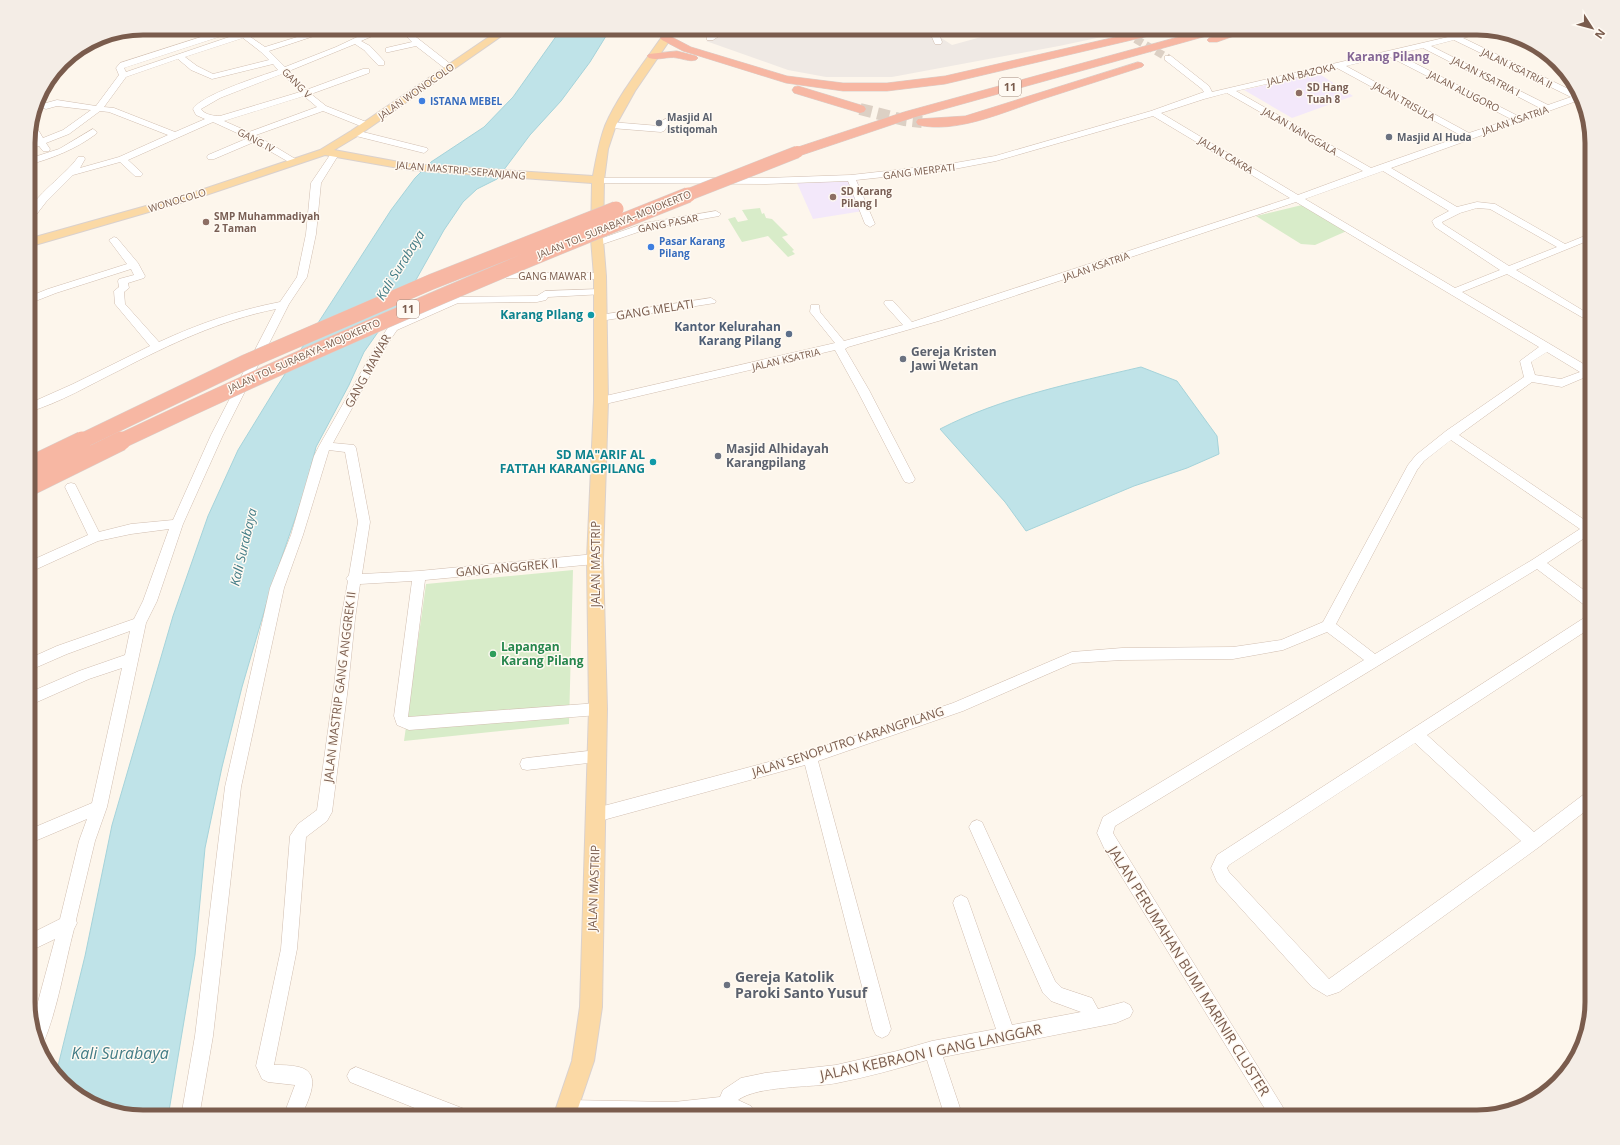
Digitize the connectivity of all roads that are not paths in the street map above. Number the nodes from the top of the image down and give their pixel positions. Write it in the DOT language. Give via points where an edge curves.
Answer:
graph roads {
  1 [pos="214,35"];
  2 [pos="244,35"];
  3 [pos="312,35"];
  4 [pos="368,35"];
  5 [pos="411,35"];
  6 [pos="498,35"];
  7 [pos="668,35"];
  8 [pos="715,35"];
  9 [pos="935,35"];
  10 [pos="1140,35"];
  11 [pos="1174,35"];
  12 [pos="1199,35"];
  13 [pos="1226,35"];
  14 [pos="1450,35"];
  15 [pos="1467,35"];
  16 [pos="666,38"];
  17 [pos="710,38"];
  18 [pos="1456,38"];
  19 [pos="355,41"];
  20 [pos="417,42"];
  21 [pos="938,42"];
  22 [pos="1424,45"];
  23 [pos="264,50"];
  24 [pos="389,50"];
  25 [pos="1389,53"];
  26 [pos="179,56"];
  27 [pos="653,56"];
  28 [pos="1168,58"];
  29 [pos="275,61"];
  30 [pos="381,63"];
  31 [pos="1340,66"];
  32 [pos="450,68"];
  33 [pos="285,71"];
  34 [pos="366,71"];
  35 [pos="123,75"];
  36 [pos="1229,91"];
  37 [pos="305,93"];
  38 [pos="1573,93"];
  39 [pos="1201,97"];
  40 [pos="1575,98"];
  41 [pos="42,105"];
  42 [pos="46,106"];
  43 [pos="41,108"];
  44 [pos="100,108"];
  45 [pos="323,108"];
  46 [pos="1548,108"];
  47 [pos="860,109"];
  48 [pos="1154,113"];
  49 [pos="1518,119"];
  50 [pos="214,120"];
  51 [pos="666,122"];
  52 [pos="922,122"];
  53 [pos="366,125"];
  54 [pos="611,125"];
  55 [pos="72,128"];
  56 [pos="35,132"];
  57 [pos="355,133"];
  58 [pos="175,135"];
  59 [pos="1468,136"];
  60 [pos="252,137"];
  61 [pos="42,142"];
  62 [pos="35,145"];
  63 [pos="791,149"];
  64 [pos="424,150"];
  65 [pos="329,153"];
  66 [pos="50,156"];
  67 [pos="211,157"];
  68 [pos="81,159"];
  69 [pos="122,159"];
  70 [pos="35,160"];
  71 [pos="294,162"];
  72 [pos="1383,167"];
  73 [pos="1371,172"];
  74 [pos="70,173"];
  75 [pos="138,174"];
  76 [pos="851,178"];
  77 [pos="598,180"];
  78 [pos="1298,198"];
  79 [pos="35,210"];
  80 [pos="1455,210"];
  81 [pos="716,214"];
  82 [pos="870,224"];
  83 [pos="1585,239"];
  84 [pos="114,240"];
  85 [pos="35,241"];
  86 [pos="598,243"];
  87 [pos="1564,247"];
  88 [pos="134,265"];
  89 [pos="1508,270"];
  90 [pos="510,276"];
  91 [pos="600,284"];
  92 [pos="1454,292"];
  93 [pos="35,298"];
  94 [pos="711,301"];
  95 [pos="889,303"];
  96 [pos="284,304"];
  97 [pos="815,307"];
  98 [pos="1585,316"];
  99 [pos="600,318"];
  100 [pos="910,326"];
  101 [pos="840,346"];
  102 [pos="157,347"];
  103 [pos="1546,347"];
  104 [pos="1585,370"];
  105 [pos="1585,375"];
  106 [pos="1530,378"];
  107 [pos="601,401"];
  108 [pos="35,405"];
  109 [pos="1450,434"];
  110 [pos="325,446"];
  111 [pos="35,464"];
  112 [pos="909,479"];
  113 [pos="35,484"];
  114 [pos="71,487"];
  115 [pos="178,524"];
  116 [pos="1585,526"];
  117 [pos="1585,534"];
  118 [pos="95,537"];
  119 [pos="595,560"];
  120 [pos="1537,563"];
  121 [pos="35,565"];
  122 [pos="419,576"];
  123 [pos="354,580"];
  124 [pos="1585,598"];
  125 [pos="139,623"];
  126 [pos="1585,625"];
  127 [pos="1328,626"];
  128 [pos="131,659"];
  129 [pos="1375,661"];
  130 [pos="35,662"];
  131 [pos="35,697"];
  132 [pos="598,709"];
  133 [pos="1415,734"];
  134 [pos="597,756"];
  135 [pos="810,757"];
  136 [pos="527,764"];
  137 [pos="1585,802"];
  138 [pos="99,807"];
  139 [pos="596,815"];
  140 [pos="977,827"];
  141 [pos="35,834"];
  142 [pos="1533,842"];
  143 [pos="961,903"];
  144 [pos="68,923"];
  145 [pos="35,940"];
  146 [pos="1124,1011"];
  147 [pos="1094,1018"];
  148 [pos="882,1029"];
  149 [pos="39,1030"];
  150 [pos="1007,1035"];
  151 [pos="932,1050"];
  152 [pos="356,1076"];
  153 [pos="721,1107"];
  154 [pos="191,1110"];
  155 [pos="295,1110"];
  156 [pos="442,1110"];
  157 [pos="566,1110"];
  158 [pos="686,1110"];
  159 [pos="740,1110"];
  160 [pos="952,1110"];
  161 [pos="1276,1110"];
  1 -- 35 [label="street" via="123,65 120,68"];
  2 -- 23 [label="street, GANG V"];
  2 -- 26 [label="street"];
  3 -- 23 [label="street"];
  4 -- 19 [label="street"];
  5 -- 20 [label="street"];
  6 -- 32 [label="main road, JALAN WONOCOLO"];
  7 -- 16 [label="main road, JALAN MASTRIP"];
  8 -- 17 [label="street"];
  9 -- 21 [label="street"];
  10 -- 16 [label="highway" via="945,80 887,87 843,87 786,79 687,49"];
  11 -- 63 [label="highway, JALAN TOL SURABAYA–MOJOKERTO / 11" via="900,110"];
  12 -- 63 [label="highway, JALAN TOL SURABAYA–MOJOKERTO / 11"];
  13 -- 52 [label="highway" via="966,120"];
  14 -- 18 [label="street, JALAN KSATRIA II"];
  15 -- 18 [label="street, JALAN BAZOKA"];
  16 -- 27 [label="main road, JALAN MASTRIP"];
  18 -- 22 [label="street, JALAN BAZOKA"];
  18 -- 38 [label="street, JALAN KSATRIA II"];
  19 -- 30 [label="street" via="367,48"];
  19 -- 33 [label="street"];
  20 -- 24 [label="street"];
  20 -- 32 [label="street"];
  22 -- 25 [label="street, JALAN BAZOKA"];
  22 -- 46 [label="street, JALAN KSATRIA I"];
  23 -- 29 [label="street, GANG V"];
  25 -- 31 [label="street, JALAN BAZOKA"];
  25 -- 49 [label="street, JALAN ALUGORO"];
  26 -- 29 [label="street" via="212,78"];
  26 -- 35 [label="street"];
  27 -- 47 [label="highway" via="681,55"];
  27 -- 54 [label="main road, JALAN MASTRIP"];
  28 -- 39 [label="street" via="1206,88 1208,93"];
  29 -- 33 [label="street, GANG V"];
  31 -- 36 [label="street, JALAN BAZOKA"];
  31 -- 59 [label="street, JALAN TRISULA"];
  32 -- 53 [label="main road, JALAN WONOCOLO"];
  33 -- 37 [label="street, GANG V"];
  33 -- 50 [label="street, GANG IV" via="217,96 198,107 199,114"];
  34 -- 37 [label="street"];
  35 -- 44 [label="street"];
  36 -- 39 [label="street, GANG MERPATI"];
  36 -- 73 [label="street, JALAN NANGGALA"];
  37 -- 45 [label="street, GANG V"];
  37 -- 50 [label="street"];
  39 -- 48 [label="street, GANG MERPATI"];
  40 -- 46 [label="street, JALAN KSATRIA"];
  41 -- 42 [label="street"];
  42 -- 43 [label="street"];
  42 -- 44 [label="street" via="57,103"];
  44 -- 55 [label="street"];
  44 -- 58 [label="street" via="118,112"];
  45 -- 53 [label="street, GANG V"];
  45 -- 60 [label="street"];
  46 -- 49 [label="street, JALAN KSATRIA"];
  48 -- 76 [label="street, GANG MERPATI" via="974,163"];
  48 -- 78 [label="street, JALAN CAKRA"];
  49 -- 59 [label="street, JALAN KSATRIA"];
  50 -- 58 [label="street"];
  50 -- 60 [label="street, GANG IV"];
  51 -- 54 [label="street" via="661,129"];
  53 -- 57 [label="main road, JALAN WONOCOLO"];
  54 -- 77 [label="main road, JALAN MASTRIP"];
  55 -- 61 [label="street"];
  55 -- 66 [label="street" via="93,132 76,145"];
  56 -- 61 [label="street"];
  57 -- 64 [label="street"];
  57 -- 65 [label="main road, JALAN WONOCOLO"];
  58 -- 69 [label="street"];
  59 -- 72 [label="street, JALAN KSATRIA"];
  60 -- 67 [label="street"];
  60 -- 71 [label="street, GANG IV"];
  61 -- 62 [label="street"];
  61 -- 66 [label="street"];
  63 -- 111 [label="highway, JALAN TOL SURABAYA–MOJOKERTO / 11, bridge" via="636,201 431,282 246,362"];
  63 -- 113 [label="highway, JALAN TOL SURABAYA–MOJOKERTO / 11, bridge" via="433,298 253,377"];
  65 -- 71 [label="main road, WONOCOLO"];
  65 -- 77 [label="main road, JALAN MASTRIP-SEPANJANG" via="410,167"];
  65 -- 96 [label="street" via="316,183 311,234 302,277"];
  66 -- 70 [label="street"];
  68 -- 74 [label="street"];
  69 -- 74 [label="street"];
  69 -- 75 [label="street"];
  71 -- 85 [label="main road, WONOCOLO" via="192,196"];
  72 -- 73 [label="street, JALAN KSATRIA"];
  72 -- 80 [label="street"];
  73 -- 78 [label="street, JALAN KSATRIA"];
  74 -- 79 [label="street"];
  76 -- 77 [label="street, GANG MERPATI" via="766,181"];
  76 -- 82 [label="street"];
  77 -- 86 [label="main road, JALAN MASTRIP"];
  78 -- 92 [label="street"];
  78 -- 100 [label="street, JALAN KSATRIA"];
  80 -- 87 [label="street" via="1483,204 1492,206"];
  80 -- 89 [label="street" via="1437,221 1438,225"];
  81 -- 86 [label="street, GANG PASAR" via="645,226"];
  83 -- 87 [label="street"];
  84 -- 88 [label="street" via="120,252"];
  86 -- 91 [label="main road, JALAN MASTRIP"];
  87 -- 89 [label="street"];
  88 -- 93 [label="street"];
  88 -- 102 [label="street" via="140,276 123,281 124,288 119,291 120,304"];
  89 -- 92 [label="street"];
  89 -- 98 [label="street"];
  90 -- 91 [label="street, GANG MAWAR I"];
  91 -- 99 [label="main road, JALAN MASTRIP"];
  91 -- 110 [label="street, GANG MAWAR" via="545,294 537,299 456,300 393,328"];
  92 -- 103 [label="street"];
  94 -- 99 [label="street, GANG MELATI"];
  95 -- 100 [label="street"];
  96 -- 102 [label="street" via="260,308 227,319 189,332"];
  96 -- 115 [label="street" via="217,435"];
  97 -- 101 [label="street" via="815,312"];
  99 -- 107 [label="main road, JALAN MASTRIP"];
  100 -- 101 [label="street, JALAN KSATRIA"];
  101 -- 107 [label="street, JALAN KSATRIA"];
  101 -- 112 [label="street"];
  102 -- 108 [label="street" via="84,384"];
  103 -- 104 [label="street"];
  103 -- 106 [label="street" via="1525,361"];
  105 -- 106 [label="street" via="1562,383"];
  106 -- 109 [label="street"];
  107 -- 119 [label="main road, JALAN MASTRIP"];
  109 -- 116 [label="street, JALAN PERUMAHAN BUMI MARINIR CLUSTER"];
  109 -- 127 [label="street" via="1420,458 1412,468"];
  110 -- 123 [label="street" via="350,448 364,522"];
  110 -- 154 [label="street, GANG MAWAR" via="277,588 233,787 204,1036"];
  114 -- 118 [label="street"];
  115 -- 118 [label="street" via="131,529"];
  115 -- 125 [label="street" via="150,601"];
  117 -- 120 [label="street, JALAN PERUMAHAN BUMI MARINIR CLUSTER"];
  118 -- 121 [label="street"];
  119 -- 122 [label="street, GANG ANGGREK II"];
  119 -- 132 [label="main road, JALAN MASTRIP"];
  120 -- 124 [label="street"];
  120 -- 129 [label="street, JALAN PERUMAHAN BUMI MARINIR CLUSTER"];
  122 -- 123 [label="street, JALAN MASTRIP GANG ANGGREK II"];
  122 -- 132 [label="street" via="402,722 409,724"];
  123 -- 155 [label="street, JALAN MASTRIP GANG ANGGREK II" via="324,812 318,820 304,826 298,836 290,949 265,1066 268,1073 299,1076 304,1080 304,1087"];
  125 -- 128 [label="street"];
  125 -- 130 [label="street"];
  126 -- 133 [label="street"];
  127 -- 129 [label="street"];
  127 -- 135 [label="street, JALAN SENOPUTRO KARANGPILANG" via="1283,645 1232,653 1122,654 1072,658 958,707"];
  128 -- 131 [label="street" via="84,675"];
  128 -- 138 [label="street"];
  129 -- 161 [label="street, JALAN PERUMAHAN BUMI MARINIR CLUSTER" via="1108,822 1106,833 1114,849"];
  132 -- 134 [label="main road, JALAN MASTRIP"];
  133 -- 142 [label="street"];
  133 -- 142 [label="street" via="1223,860 1219,868 1223,877 1318,981 1327,988 1333,986"];
  134 -- 136 [label="street"];
  134 -- 139 [label="main road, JALAN MASTRIP"];
  135 -- 139 [label="street, JALAN SENOPUTRO KARANGPILANG"];
  135 -- 148 [label="street"];
  137 -- 142 [label="street"];
  138 -- 141 [label="street"];
  138 -- 144 [label="street" via="87,841"];
  139 -- 157 [label="main road, JALAN MASTRIP" via="590,1007 583,1061"];
  140 -- 147 [label="street" via="1049,987 1057,995 1086,1004"];
  143 -- 150 [label="street"];
  144 -- 145 [label="street"];
  144 -- 149 [label="street"];
  146 -- 147 [label="street, JALAN KEBRAON I GANG LANGGAR"];
  147 -- 150 [label="street, JALAN KEBRAON I GANG LANGGAR"];
  150 -- 151 [label="street, JALAN KEBRAON I GANG LANGGAR"];
  151 -- 153 [label="street, JALAN KEBRAON I GANG LANGGAR" via="836,1074 741,1087 729,1096"];
  151 -- 160 [label="street"];
  152 -- 156 [label="street"];
  153 -- 158 [label="street"];
  153 -- 159 [label="street"];
}
